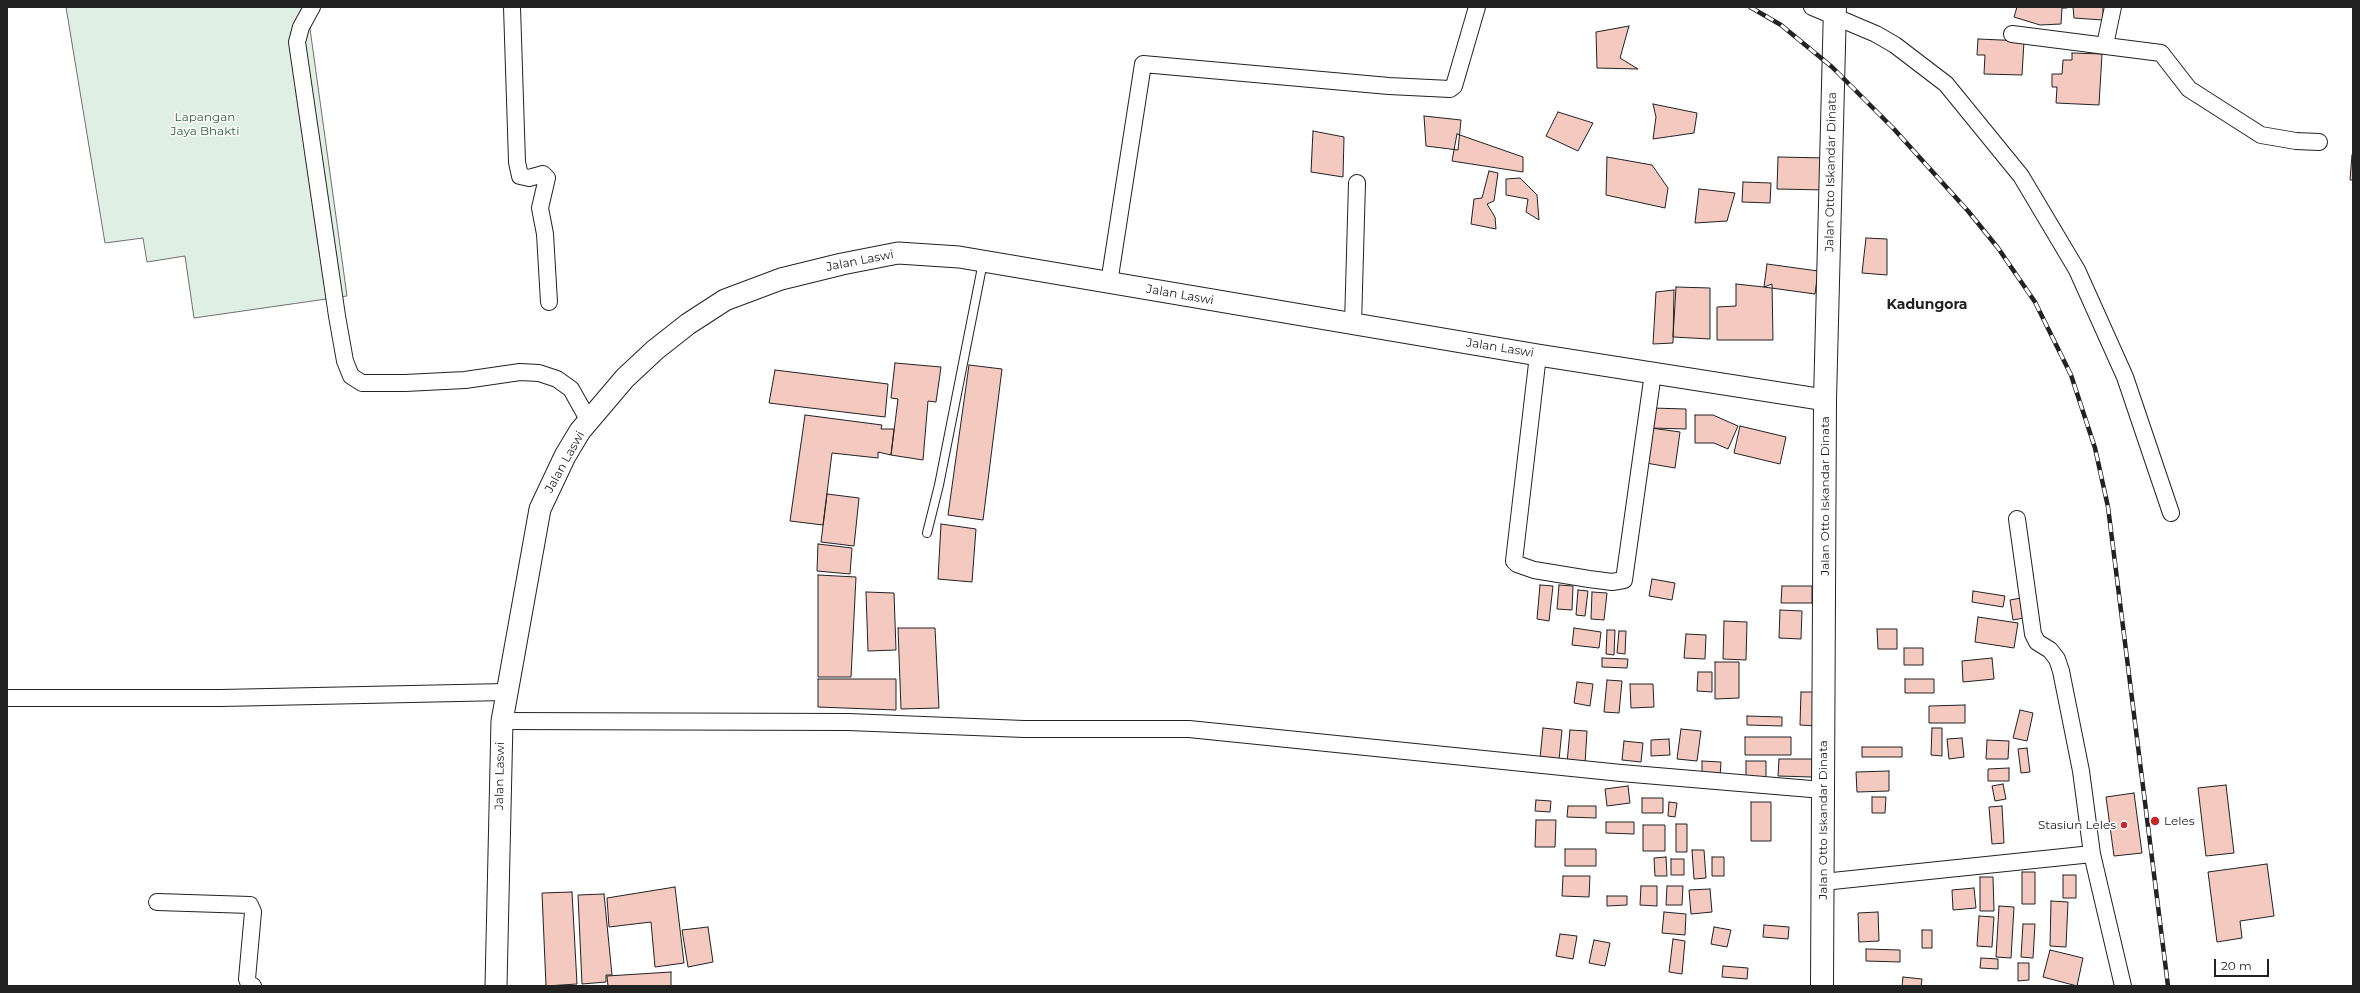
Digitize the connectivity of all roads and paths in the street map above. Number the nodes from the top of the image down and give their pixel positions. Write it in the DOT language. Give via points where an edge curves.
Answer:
graph roads {
  1 [pos="312,7"];
  2 [pos="512,7"];
  3 [pos="1477,7"];
  4 [pos="1812,7"];
  5 [pos="2113,7"];
  6 [pos="1835,13"];
  7 [pos="2012,34"];
  8 [pos="2105,45"];
  9 [pos="2319,142"];
  10 [pos="1357,183"];
  11 [pos="983,262"];
  12 [pos="1109,283"];
  13 [pos="549,302"];
  14 [pos="1353,324"];
  15 [pos="1538,355"];
  16 [pos="1653,373"];
  17 [pos="1825,400"];
  18 [pos="589,421"];
  19 [pos="2171,513"];
  20 [pos="2017,519"];
  21 [pos="927,533"];
  22 [pos="506,692"];
  23 [pos="7,698"];
  24 [pos="502,721"];
  25 [pos="1823,790"];
  26 [pos="2092,854"];
  27 [pos="1823,882"];
  28 [pos="157,902"];
  29 [pos="253,986"];
  30 [pos="496,986"];
  31 [pos="1822,986"];
  32 [pos="2123,986"];
  1 -- 18 [label="street" via="301,27 297,42 337,316 345,361 351,376 362,382 406,383 539,372 557,379 571,390"];
  2 -- 13 [label="street" via="517,162 520,176 529,178 543,174 547,178 540,208 545,234"];
  3 -- 12 [label="street" via="1454,86 1450,89 1143,64"];
  4 -- 6 [label="street"];
  5 -- 8 [label="street"];
  6 -- 17 [label="main road, Jalan Otto Iskandar Dinata"];
  6 -- 19 [label="street" via="1895,45 1946,84 2021,176 2077,270 2125,377"];
  7 -- 8 [label="street"];
  8 -- 9 [label="street" via="2161,53 2189,89 2261,135"];
  10 -- 14 [label="street"];
  11 -- 12 [label="street, Jalan Laswi"];
  11 -- 18 [label="street, Jalan Laswi" via="959,257 898,253 781,279 725,300 655,350 625,378"];
  11 -- 21 [label="lane" via="939,485"];
  12 -- 14 [label="street, Jalan Laswi"];
  14 -- 15 [label="street, Jalan Laswi"];
  15 -- 16 [label="street, Jalan Laswi"];
  15 -- 16 [label="street" via="1514,561 1529,568 1582,578 1612,582 1624,580"];
  16 -- 17 [label="street, Jalan Laswi"];
  17 -- 25 [label="main road, Jalan Otto Iskandar Dinata"];
  18 -- 22 [label="street, Jalan Laswi" via="565,456 540,509"];
  20 -- 26 [label="street" via="2034,634 2037,642 2050,650 2057,659 2061,671 2081,771"];
  22 -- 23 [label="street" via="221,698"];
  22 -- 24 [label="street, Jalan Laswi"];
  24 -- 25 [label="street" via="840,722 1024,729 1189,729 1621,773"];
  24 -- 30 [label="street, Jalan Laswi"];
  25 -- 27 [label="main road, Jalan Otto Iskandar Dinata"];
  26 -- 27 [label="street"];
  26 -- 32 [label="street"];
  27 -- 31 [label="main road, Jalan Otto Iskandar Dinata"];
  28 -- 29 [label="street" via="250,906 253,912 247,979"];
}
